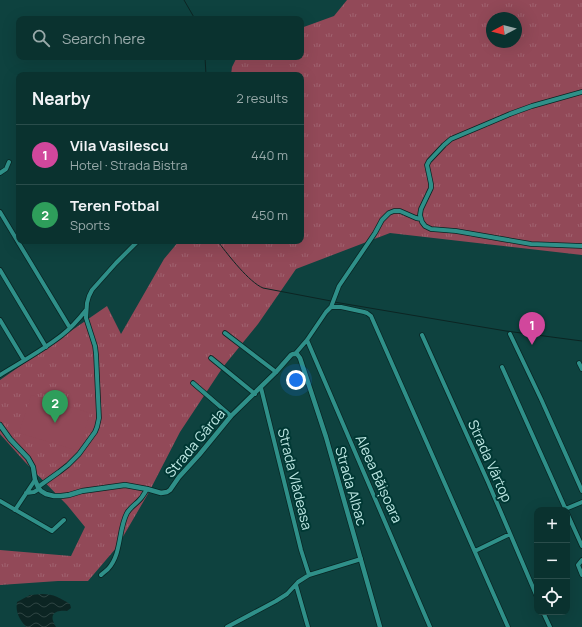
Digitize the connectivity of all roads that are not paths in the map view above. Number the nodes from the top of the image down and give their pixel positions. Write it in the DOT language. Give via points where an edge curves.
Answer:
graph roads {
  1 [pos="582,92"];
  2 [pos="9,162"];
  3 [pos="0,173"];
  4 [pos="0,212"];
  5 [pos="421,219"];
  6 [pos="16,239"];
  7 [pos="19,244"];
  8 [pos="135,244"];
  9 [pos="582,246"];
  10 [pos="0,270"];
  11 [pos="331,306"];
  12 [pos="86,310"];
  13 [pos="0,320"];
  14 [pos="70,328"];
  15 [pos="225,334"];
  16 [pos="510,334"];
  17 [pos="422,335"];
  18 [pos="307,340"];
  19 [pos="46,347"];
  20 [pos="295,354"];
  21 [pos="211,358"];
  22 [pos="24,360"];
  23 [pos="579,363"];
  24 [pos="502,367"];
  25 [pos="582,369"];
  26 [pos="276,372"];
  27 [pos="0,375"];
  28 [pos="193,383"];
  29 [pos="261,388"];
  30 [pos="255,394"];
  31 [pos="231,416"];
  32 [pos="0,425"];
  33 [pos="35,480"];
  34 [pos="38,488"];
  35 [pos="147,489"];
  36 [pos="582,491"];
  37 [pos="26,493"];
  38 [pos="0,501"];
  39 [pos="582,502"];
  40 [pos="563,507"];
  41 [pos="570,508"];
  42 [pos="15,510"];
  43 [pos="64,520"];
  44 [pos="570,521"];
  45 [pos="510,534"];
  46 [pos="582,546"];
  47 [pos="475,551"];
  48 [pos="361,559"];
  49 [pos="582,560"];
  50 [pos="101,575"];
  51 [pos="309,575"];
  52 [pos="582,575"];
  53 [pos="296,585"];
  54 [pos="534,590"];
  55 [pos="544,615"];
  56 [pos="227,627"];
  57 [pos="308,627"];
  58 [pos="380,627"];
  59 [pos="430,627"];
  60 [pos="508,627"];
  61 [pos="550,627"];
  1 -- 5 [label="street" via="510,114 444,144 429,161 431,188 421,210"];
  2 -- 3 [label="street"];
  4 -- 6 [label="street"];
  5 -- 9 [label="street, Strada Gârda" via="425,226 431,229 531,244"];
  5 -- 11 [label="street, Strada Gârda" via="400,211 394,210 389,213 339,286"];
  7 -- 14 [label="street"];
  8 -- 12 [label="street" via="92,290"];
  10 -- 19 [label="street"];
  11 -- 18 [label="street, Strada Gârda"];
  11 -- 47 [label="street" via="364,312 371,316"];
  12 -- 14 [label="street"];
  12 -- 34 [label="street" via="96,354 99,418 97,427 79,454"];
  13 -- 22 [label="street"];
  14 -- 19 [label="street"];
  15 -- 26 [label="street"];
  16 -- 36 [label="street"];
  17 -- 45 [label="street, Strada Vârtop"];
  18 -- 20 [label="street, Strada Gârda"];
  18 -- 59 [label="street, Aleea Băișoara"];
  19 -- 22 [label="street"];
  20 -- 26 [label="street, Strada Gârda" via="291,355"];
  20 -- 48 [label="street, Strada Albac" via="300,358 326,437"];
  21 -- 30 [label="street"];
  22 -- 27 [label="street"];
  23 -- 25 [label="street"];
  24 -- 40 [label="street"];
  26 -- 29 [label="street, Strada Gârda"];
  28 -- 31 [label="street"];
  29 -- 30 [label="street, Strada Gârda"];
  29 -- 51 [label="street, Strada Vlădeasa"];
  30 -- 31 [label="street, Strada Gârda"];
  31 -- 35 [label="street, Strada Gârda" via="170,490 161,493"];
  32 -- 33 [label="street" via="28,458"];
  33 -- 34 [label="street"];
  33 -- 37 [label="street"];
  34 -- 35 [label="street, Strada Gârda" via="46,494 61,496 125,485"];
  34 -- 37 [label="street" via="34,492"];
  35 -- 50 [label="street" via="128,512 121,529 116,555 112,564"];
  37 -- 42 [label="street"];
  38 -- 42 [label="street"];
  39 -- 41 [label="street"];
  42 -- 43 [label="street" via="52,531"];
  44 -- 46 [label="street"];
  45 -- 47 [label="street"];
  45 -- 54 [label="street, Strada Vârtop"];
  47 -- 60 [label="street"];
  48 -- 51 [label="street"];
  48 -- 58 [label="street, Strada Albac"];
  49 -- 52 [label="street" via="578,565"];
  51 -- 53 [label="street"];
  53 -- 56 [label="street" via="276,601"];
  53 -- 57 [label="street"];
  55 -- 61 [label="street"];
}
